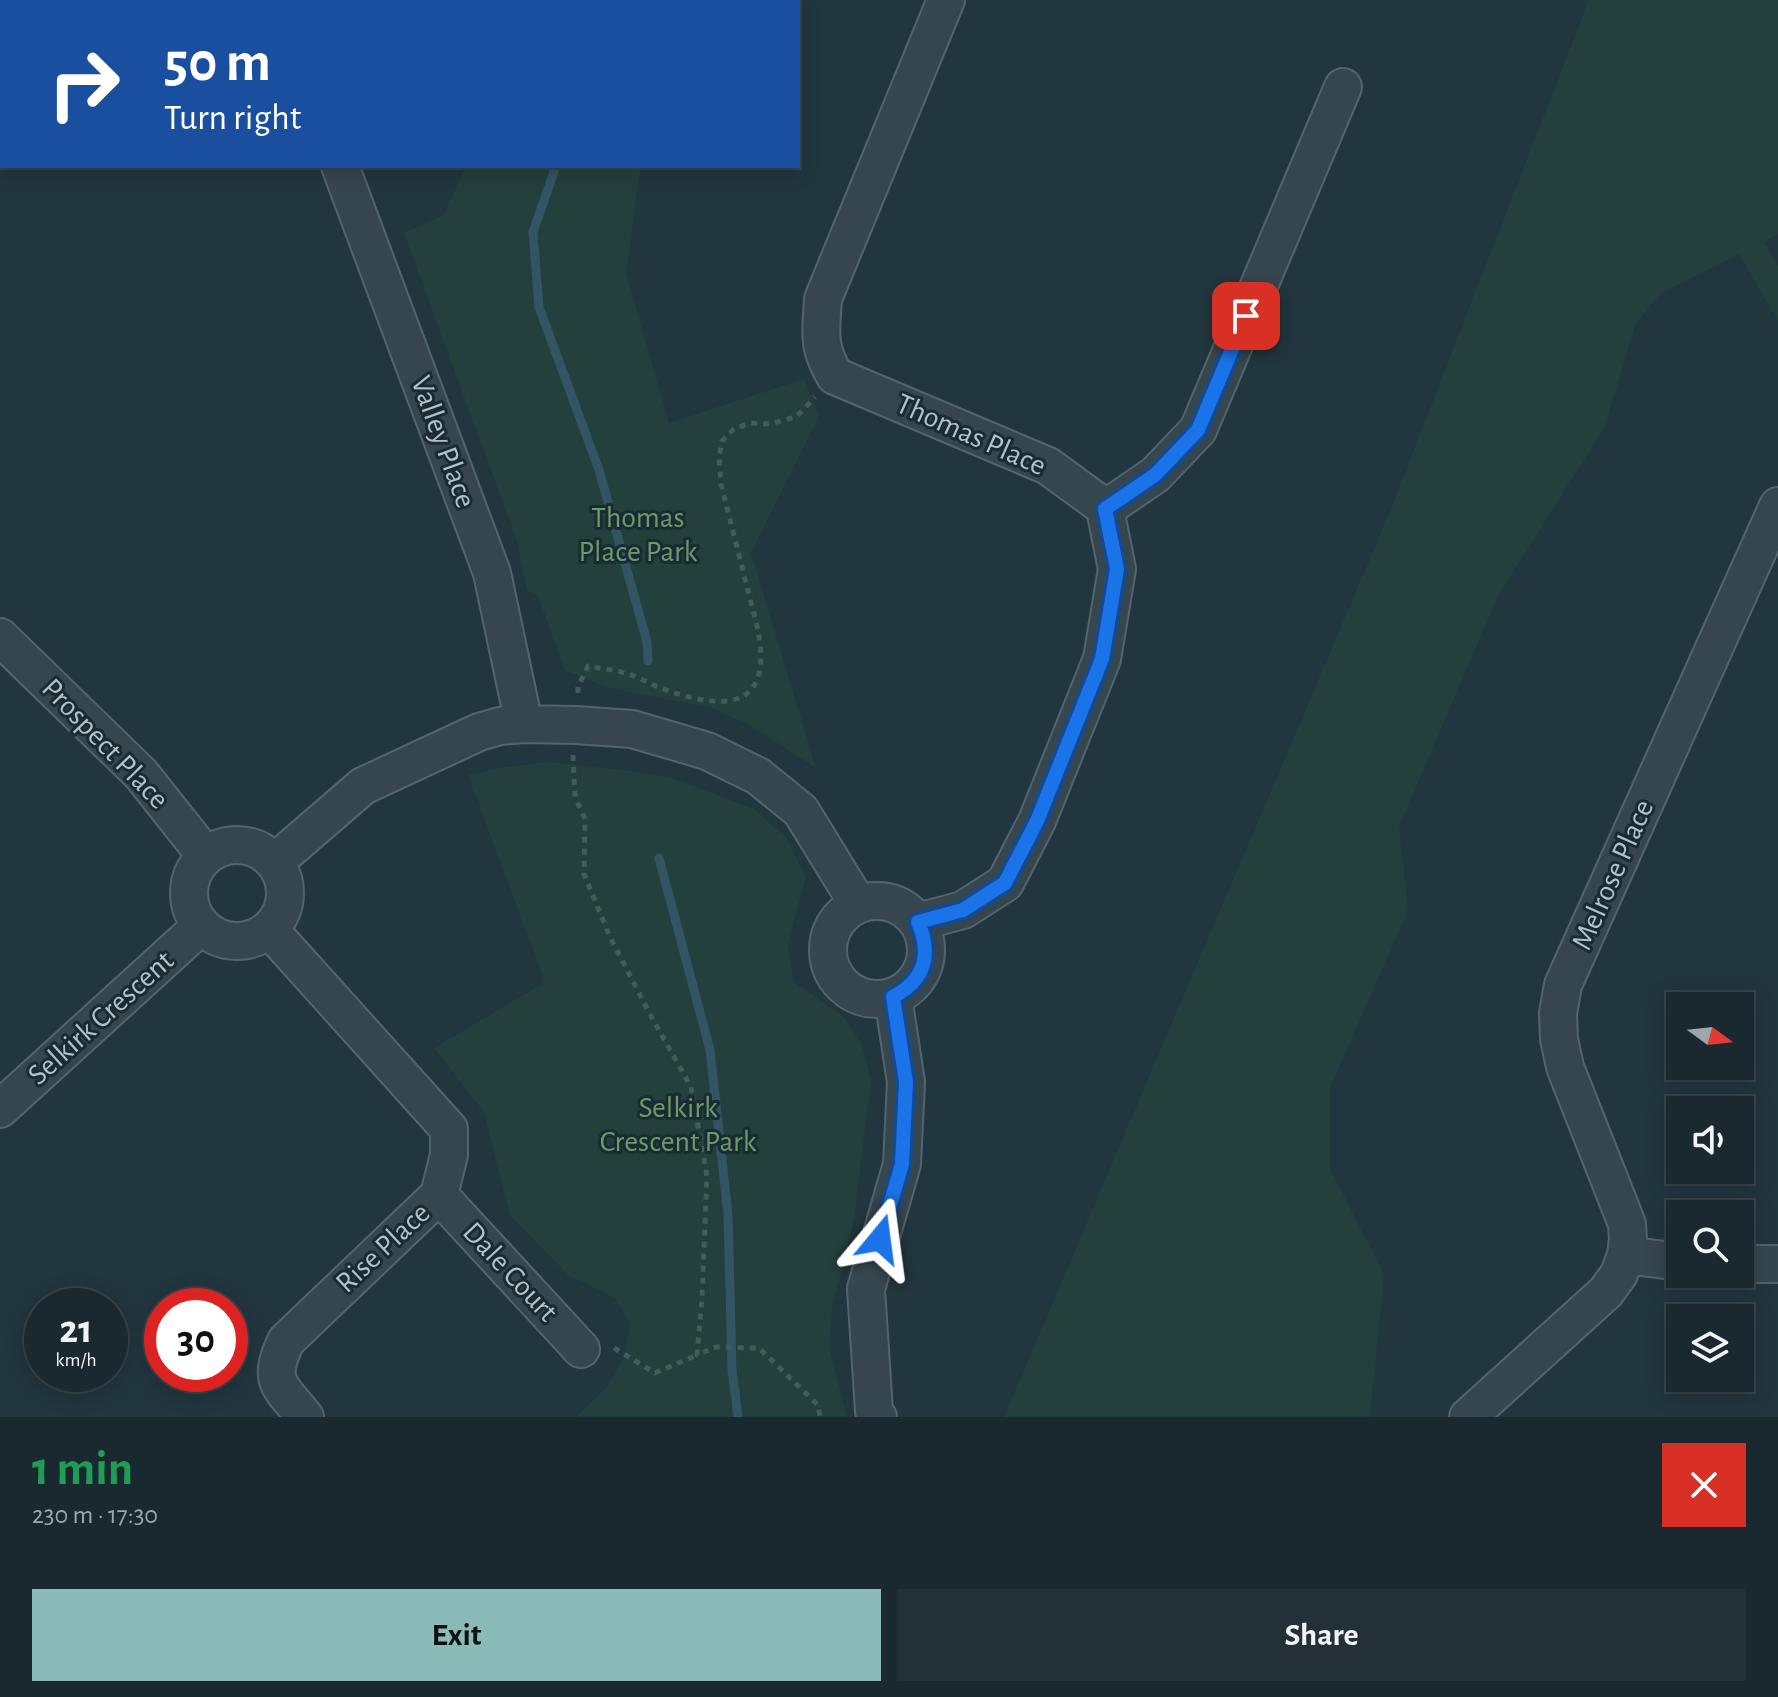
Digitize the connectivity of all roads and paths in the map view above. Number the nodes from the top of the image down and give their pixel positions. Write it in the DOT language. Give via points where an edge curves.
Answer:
graph roads {
  1 [pos="946,0"];
  2 [pos="1343,87"];
  3 [pos="341,168"];
  4 [pos="835,376"];
  5 [pos="1778,506"];
  6 [pos="1105,509"];
  7 [pos="0,637"];
  8 [pos="524,724"];
  9 [pos="576,725"];
  10 [pos="206,856"];
  11 [pos="275,862"];
  12 [pos="858,904"];
  13 [pos="918,922"];
  14 [pos="201,926"];
  15 [pos="269,929"];
  16 [pos="893,997"];
  17 [pos="0,1109"];
  18 [pos="439,1195"];
  19 [pos="1626,1255"];
  20 [pos="1666,1260"];
  21 [pos="1754,1264"];
  22 [pos="1778,1264"];
  23 [pos="581,1349"];
  24 [pos="697,1355"];
  25 [pos="305,1417"];
  26 [pos="820,1417"];
  27 [pos="878,1417"];
  28 [pos="1468,1417"];
  1 -- 4 [label="street" via="823,299 821,340"];
  2 -- 6 [label="street" via="1198,430 1155,475"];
  3 -- 8 [label="street, Valley Place" via="492,573"];
  4 -- 6 [label="street, Thomas Place" via="1048,466"];
  4 -- 9 [label="path" via="797,416 750,423 722,441 721,484 759,640 760,670 750,689 733,702 703,701 625,673 588,666 578,687"];
  5 -- 19 [label="street, Melrose Place" via="1563,985 1558,1013 1565,1067 1627,1224"];
  6 -- 13 [label="street" via="1117,569 1102,659 1037,821 1005,883 963,910"];
  7 -- 10 [label="street, Prospect Place" via="141,774"];
  8 -- 9 [label="street"];
  8 -- 11 [label="street" via="479,732 363,786"];
  9 -- 12 [label="street" via="632,729 707,751 758,776 801,811"];
  9 -- 24 [label="path" via="574,787 585,819 584,874 610,937 691,1087 707,1176"];
  10 -- 11 [label="street" via="241,844"];
  10 -- 14 [label="street" via="194,871 189,890"];
  11 -- 15 [label="street" via="282,875 284,904"];
  12 -- 13 [label="street" via="891,903"];
  12 -- 16 [label="street" via="833,926 828,959 834,975 860,997"];
  13 -- 16 [label="street" via="926,951 923,965 906,990"];
  14 -- 15 [label="street" via="234,941"];
  14 -- 17 [label="street, Selkirk Crescent"];
  15 -- 18 [label="street, Rise Place" via="449,1129"];
  16 -- 27 [label="street" via="906,1082 902,1164 866,1289"];
  18 -- 23 [label="street, Dale Court"];
  18 -- 25 [label="street, Rise Place" via="286,1341 276,1363 278,1384"];
  19 -- 20 [label="street"];
  19 -- 28 [label="street" via="1606,1292"];
  21 -- 22 [label="street"];
  23 -- 24 [label="path" via="602,1340 655,1373"];
  24 -- 26 [label="path" via="716,1347 759,1348 818,1405"];
}
